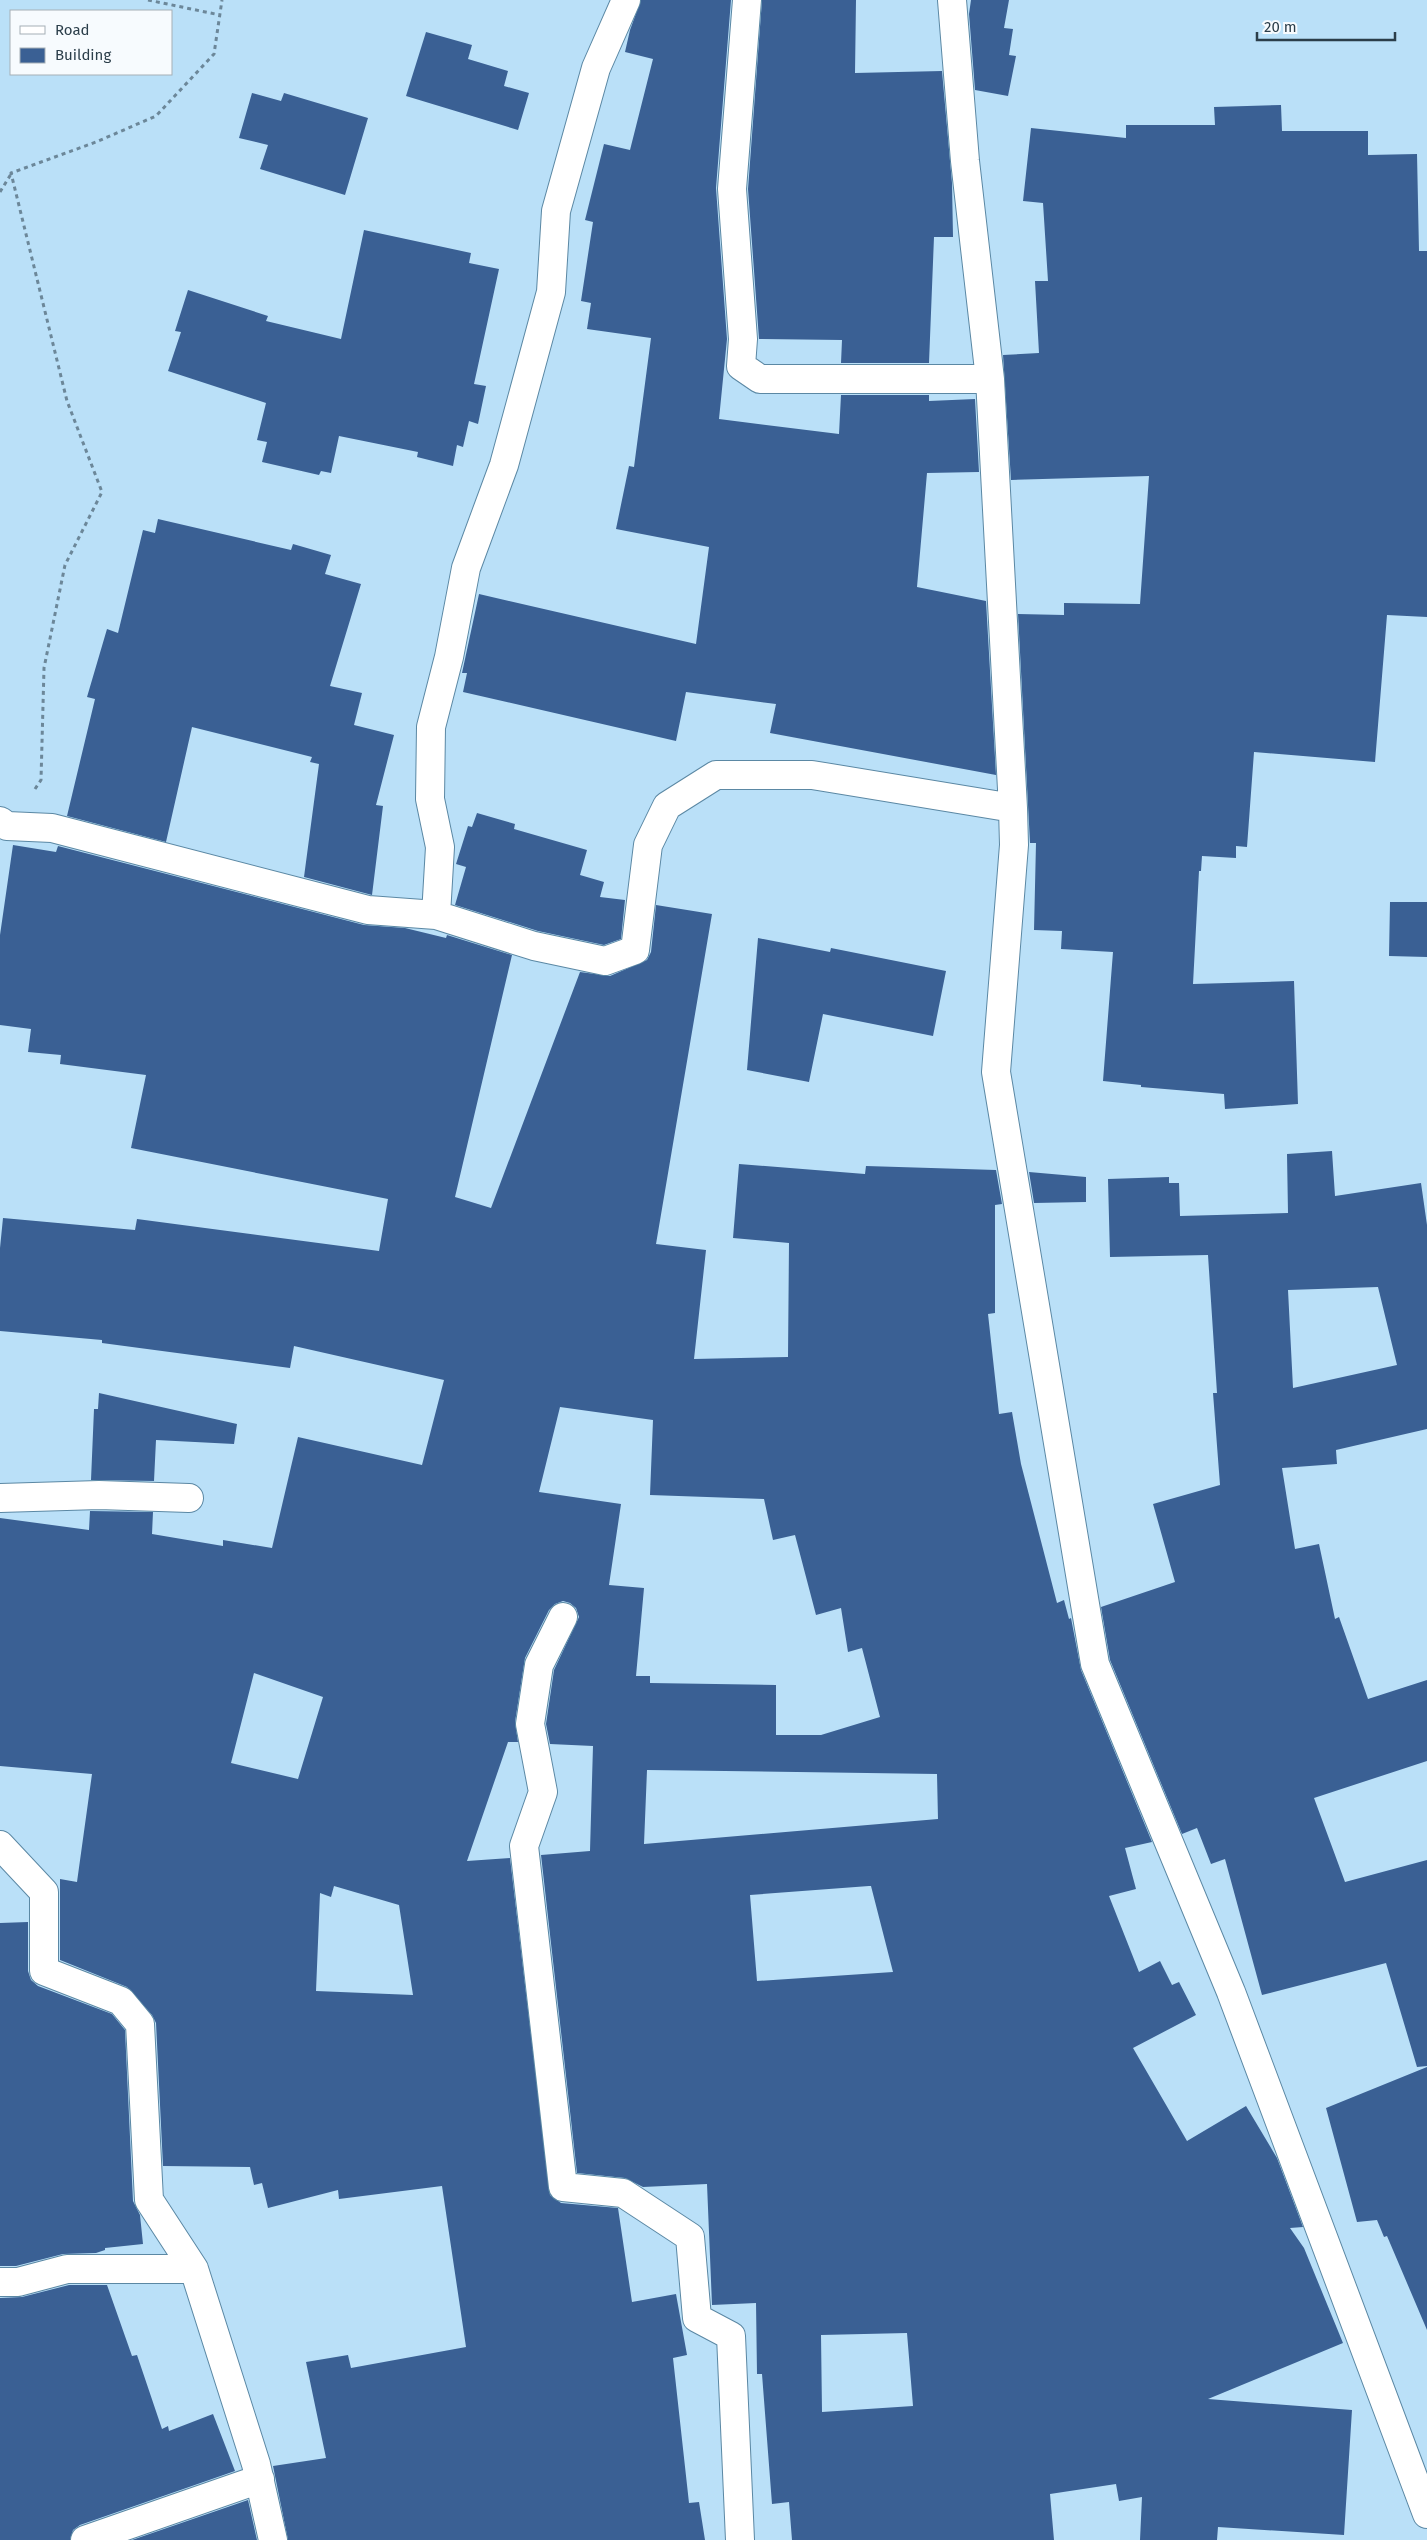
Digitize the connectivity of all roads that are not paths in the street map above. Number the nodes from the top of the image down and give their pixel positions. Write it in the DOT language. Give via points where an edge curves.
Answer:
graph roads {
  1 [pos="626,0"];
  2 [pos="747,0"];
  3 [pos="952,0"];
  4 [pos="990,379"];
  5 [pos="1013,808"];
  6 [pos="0,821"];
  7 [pos="436,915"];
  8 [pos="0,1498"];
  9 [pos="189,1498"];
  10 [pos="563,1617"];
  11 [pos="0,1845"];
  12 [pos="194,2269"];
  13 [pos="0,2282"];
  14 [pos="260,2479"];
  15 [pos="1427,2514"];
  16 [pos="85,2540"];
  17 [pos="273,2540"];
  18 [pos="740,2540"];
  1 -- 7 [label="street" via="596,68 556,211 551,292 504,465 466,568 449,657 431,727 430,799 440,847"];
  2 -- 4 [label="street" via="732,188 743,339 741,366 760,379"];
  3 -- 4 [label="street" via="964,161"];
  4 -- 5 [label="street"];
  5 -- 7 [label="street" via="812,775 716,775 667,806 648,845 636,950 605,961 534,946"];
  5 -- 15 [label="street" via="1014,845 996,1072 1095,1664 1231,1992"];
  6 -- 7 [label="street" via="7,826 52,828 368,910"];
  8 -- 9 [label="street" via="99,1495"];
  10 -- 18 [label="street" via="539,1665 530,1724 543,1792 524,1846 563,2187 623,2193 690,2237 697,2318 732,2336"];
  11 -- 12 [label="street" via="44,1892 44,1971 121,2002 140,2024 149,2200"];
  12 -- 13 [label="street" via="67,2269 18,2282"];
  12 -- 14 [label="street"];
  14 -- 16 [label="street"];
  14 -- 17 [label="street"];
}
